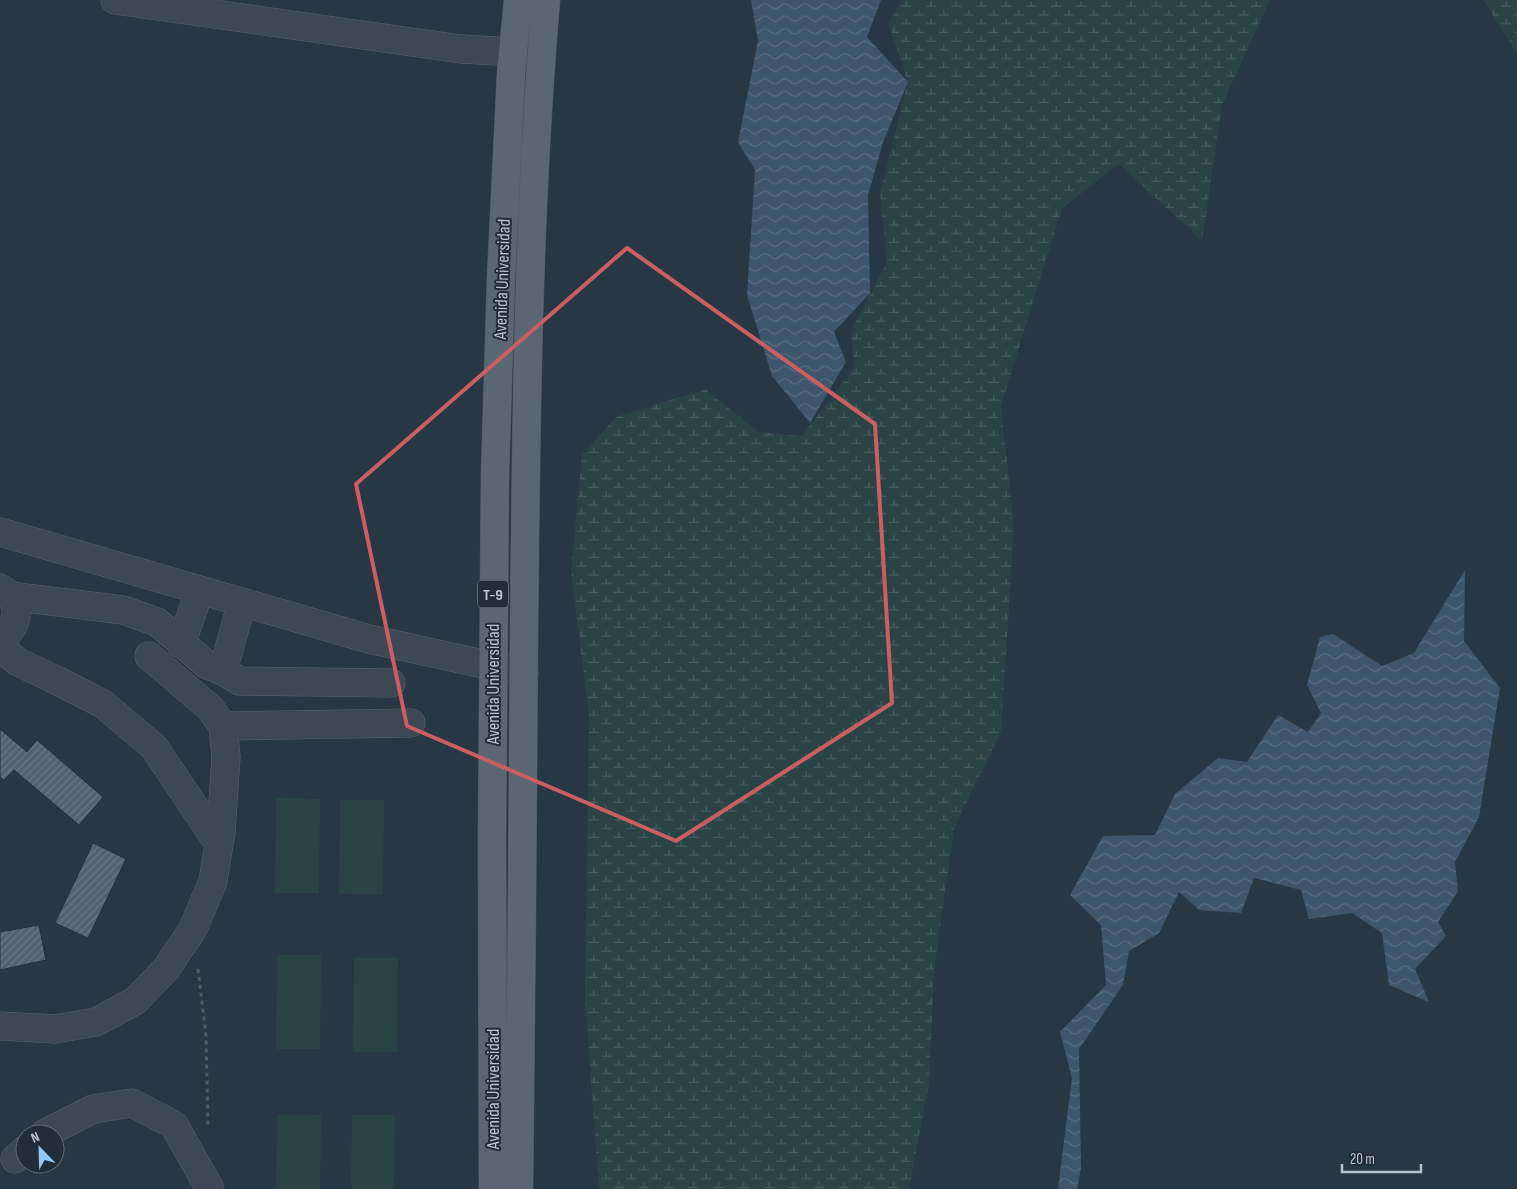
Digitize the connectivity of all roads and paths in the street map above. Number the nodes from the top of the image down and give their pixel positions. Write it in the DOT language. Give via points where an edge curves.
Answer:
graph roads {
  1 [pos="115,0"];
  2 [pos="518,0"];
  3 [pos="546,0"];
  4 [pos="514,52"];
  5 [pos="0,532"];
  6 [pos="200,590"];
  7 [pos="5,592"];
  8 [pos="242,602"];
  9 [pos="0,640"];
  10 [pos="181,644"];
  11 [pos="0,648"];
  12 [pos="149,656"];
  13 [pos="493,666"];
  14 [pos="223,671"];
  15 [pos="524,673"];
  16 [pos="391,683"];
  17 [pos="411,723"];
  18 [pos="223,726"];
  19 [pos="219,844"];
  20 [pos="193,929"];
  21 [pos="0,1026"];
  22 [pos="64,1124"];
  23 [pos="208,1130"];
  24 [pos="210,1189"];
  25 [pos="493,1189"];
  26 [pos="519,1189"];
  1 -- 4 [label="street" via="461,49"];
  2 -- 4 [label="main road, Avenida Universidad / T-9"];
  3 -- 15 [label="main road, Avenida Universidad / T-9" via="538,83 529,308"];
  4 -- 13 [label="main road, Avenida Universidad / T-9" via="501,279"];
  5 -- 6 [label="street"];
  6 -- 8 [label="street"];
  6 -- 10 [label="street"];
  7 -- 9 [label="street" via="16,609 15,624"];
  7 -- 10 [label="street" via="123,610 158,622"];
  8 -- 13 [label="street" via="369,639"];
  8 -- 14 [label="street"];
  10 -- 14 [label="street" via="207,665"];
  11 -- 19 [label="street" via="18,662 103,704 154,747"];
  12 -- 18 [label="street" via="210,708"];
  13 -- 15 [label="street"];
  13 -- 25 [label="main road, Avenida Universidad / T-9"];
  14 -- 16 [label="street" via="239,681"];
  15 -- 26 [label="main road, Avenida Universidad / T-9"];
  17 -- 18 [label="street"];
  18 -- 19 [label="street" via="226,757"];
  19 -- 20 [label="street" via="213,880"];
  20 -- 21 [label="street" via="166,969 135,1001 96,1022 55,1029"];
  20 -- 23 [label="path" via="206,1036"];
  22 -- 24 [label="street" via="93,1109 132,1103 174,1126"];
}
